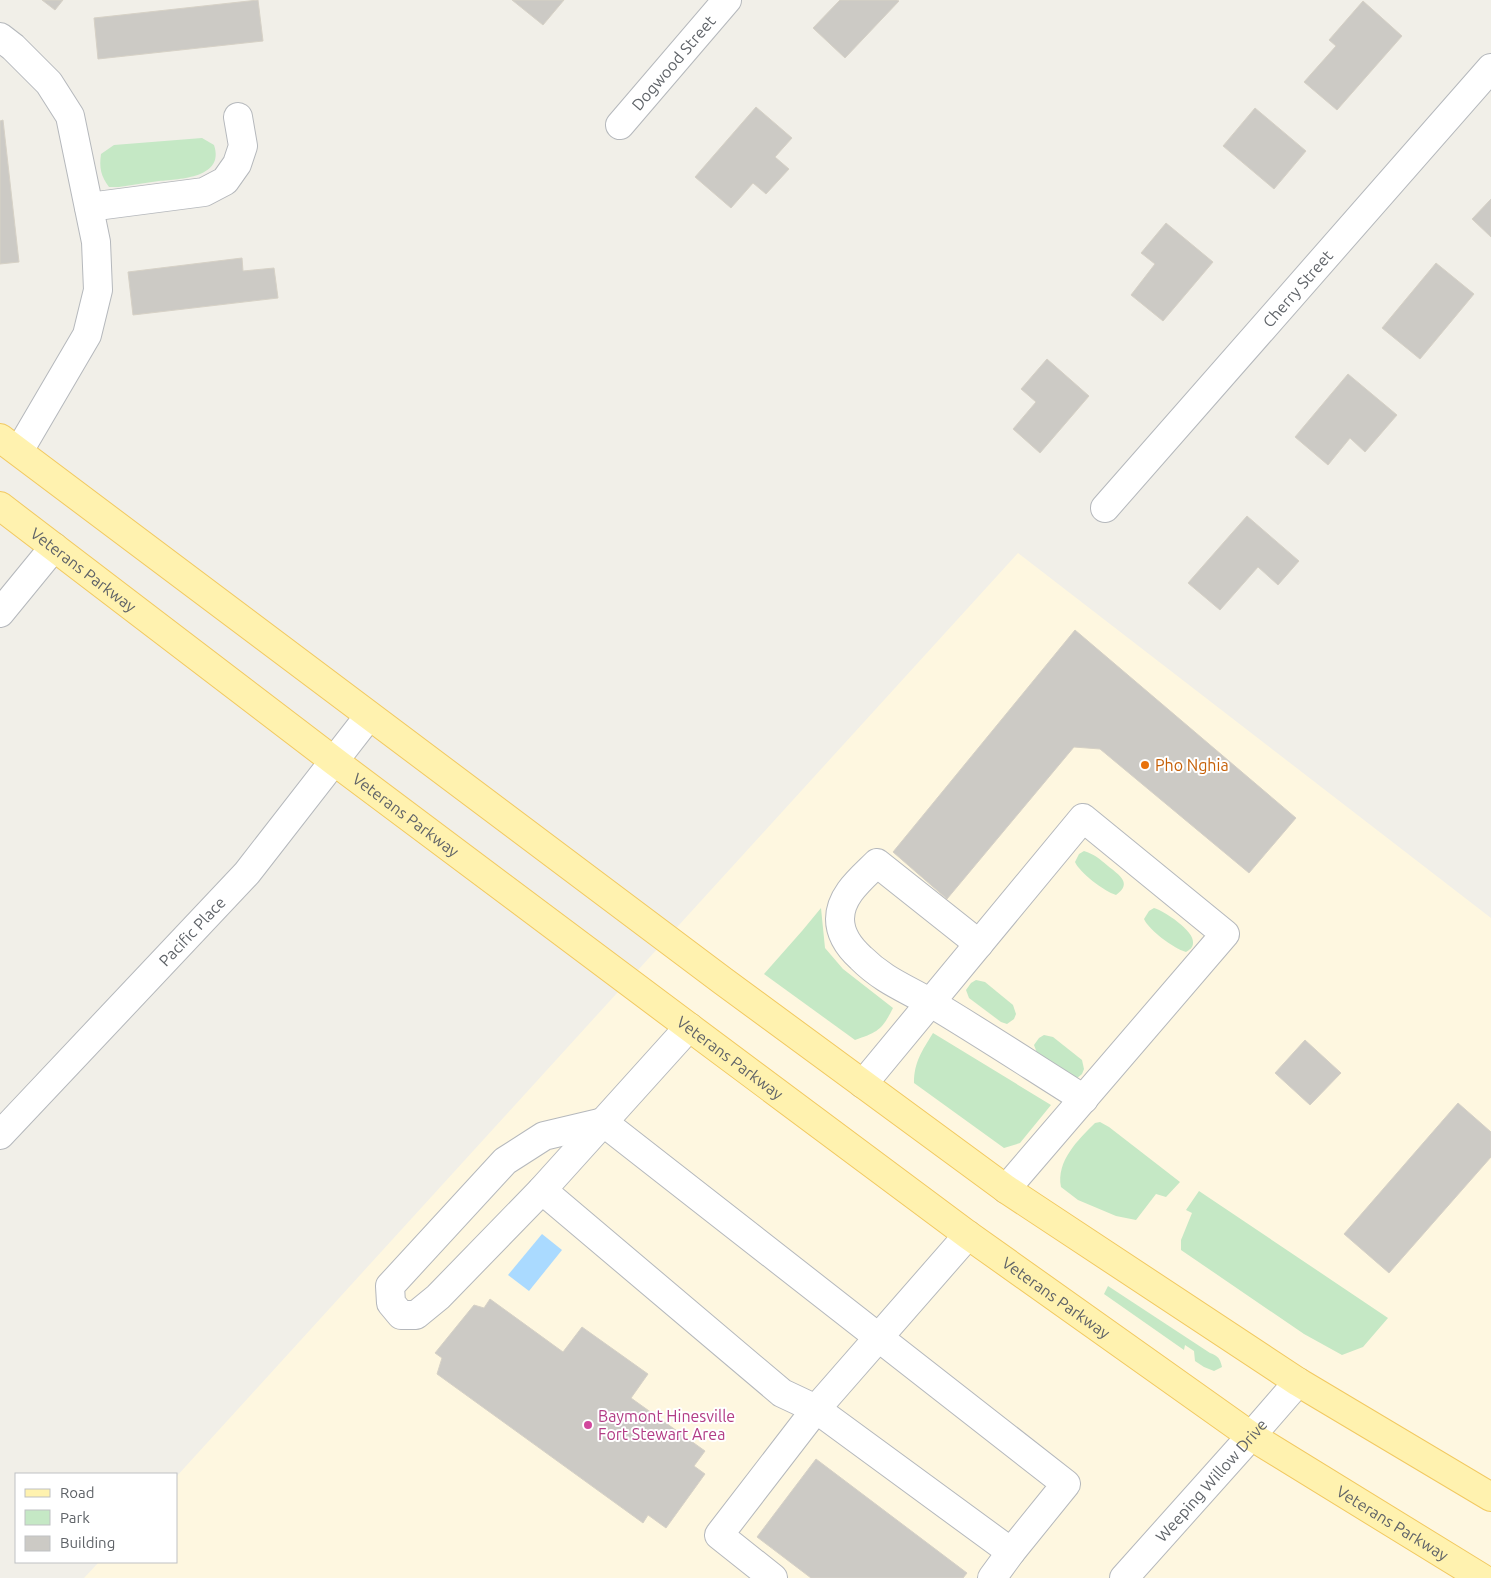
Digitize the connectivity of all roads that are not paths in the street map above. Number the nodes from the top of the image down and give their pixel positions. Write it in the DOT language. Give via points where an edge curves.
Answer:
graph roads {
  1 [pos="727,0"];
  2 [pos="0,37"];
  3 [pos="1491,68"];
  4 [pos="238,117"];
  5 [pos="620,125"];
  6 [pos="89,207"];
  7 [pos="9,445"];
  8 [pos="0,506"];
  9 [pos="1105,508"];
  10 [pos="54,547"];
  11 [pos="0,613"];
  12 [pos="369,716"];
  13 [pos="334,761"];
  14 [pos="979,944"];
  15 [pos="930,1003"];
  16 [pos="689,1027"];
  17 [pos="864,1084"];
  18 [pos="1084,1099"];
  19 [pos="603,1122"];
  20 [pos="0,1135"];
  21 [pos="1006,1189"];
  22 [pos="542,1190"];
  23 [pos="968,1235"];
  24 [pos="879,1338"];
  25 [pos="1298,1382"];
  26 [pos="816,1409"];
  27 [pos="1252,1436"];
  28 [pos="1491,1497"];
  29 [pos="1011,1552"];
  30 [pos="773,1578"];
  31 [pos="992,1578"];
  32 [pos="1124,1578"];
  33 [pos="1482,1578"];
  1 -- 5 [label="street, Dogwood Street"];
  2 -- 6 [label="street" via="49,83 70,116"];
  3 -- 9 [label="street, Cherry Street"];
  4 -- 6 [label="street" via="243,146 225,181 204,192"];
  6 -- 7 [label="street" via="96,242 98,290 87,335"];
  7 -- 12 [label="main road"];
  8 -- 10 [label="main road, Veterans Parkway"];
  10 -- 11 [label="street"];
  10 -- 13 [label="main road, Veterans Parkway"];
  12 -- 13 [label="street, Pacific Place"];
  12 -- 17 [label="main road"];
  13 -- 16 [label="main road, Veterans Parkway"];
  13 -- 20 [label="street, Pacific Place" via="247,874"];
  14 -- 15 [label="street"];
  14 -- 15 [label="street" via="877,863 854,886 840,918 848,944 887,980"];
  14 -- 18 [label="street" via="1083,818 1225,934"];
  15 -- 17 [label="street"];
  15 -- 18 [label="street"];
  16 -- 19 [label="street"];
  16 -- 23 [label="main road, Veterans Parkway"];
  17 -- 21 [label="main road"];
  18 -- 21 [label="street"];
  19 -- 22 [label="street"];
  19 -- 22 [label="street" via="544,1136 504,1161 390,1286 391,1303 401,1315 416,1315 438,1297"];
  19 -- 24 [label="street"];
  21 -- 25 [label="main road"];
  22 -- 26 [label="street" via="782,1393"];
  23 -- 24 [label="street"];
  23 -- 27 [label="main road, Veterans Parkway"];
  24 -- 26 [label="street"];
  24 -- 29 [label="street" via="1066,1484"];
  25 -- 27 [label="street, Weeping Willow Drive"];
  25 -- 28 [label="main road"];
  26 -- 29 [label="street"];
  26 -- 30 [label="street" via="719,1535"];
  27 -- 32 [label="street, Weeping Willow Drive"];
  27 -- 33 [label="main road, Veterans Parkway"];
  29 -- 31 [label="street"];
}
